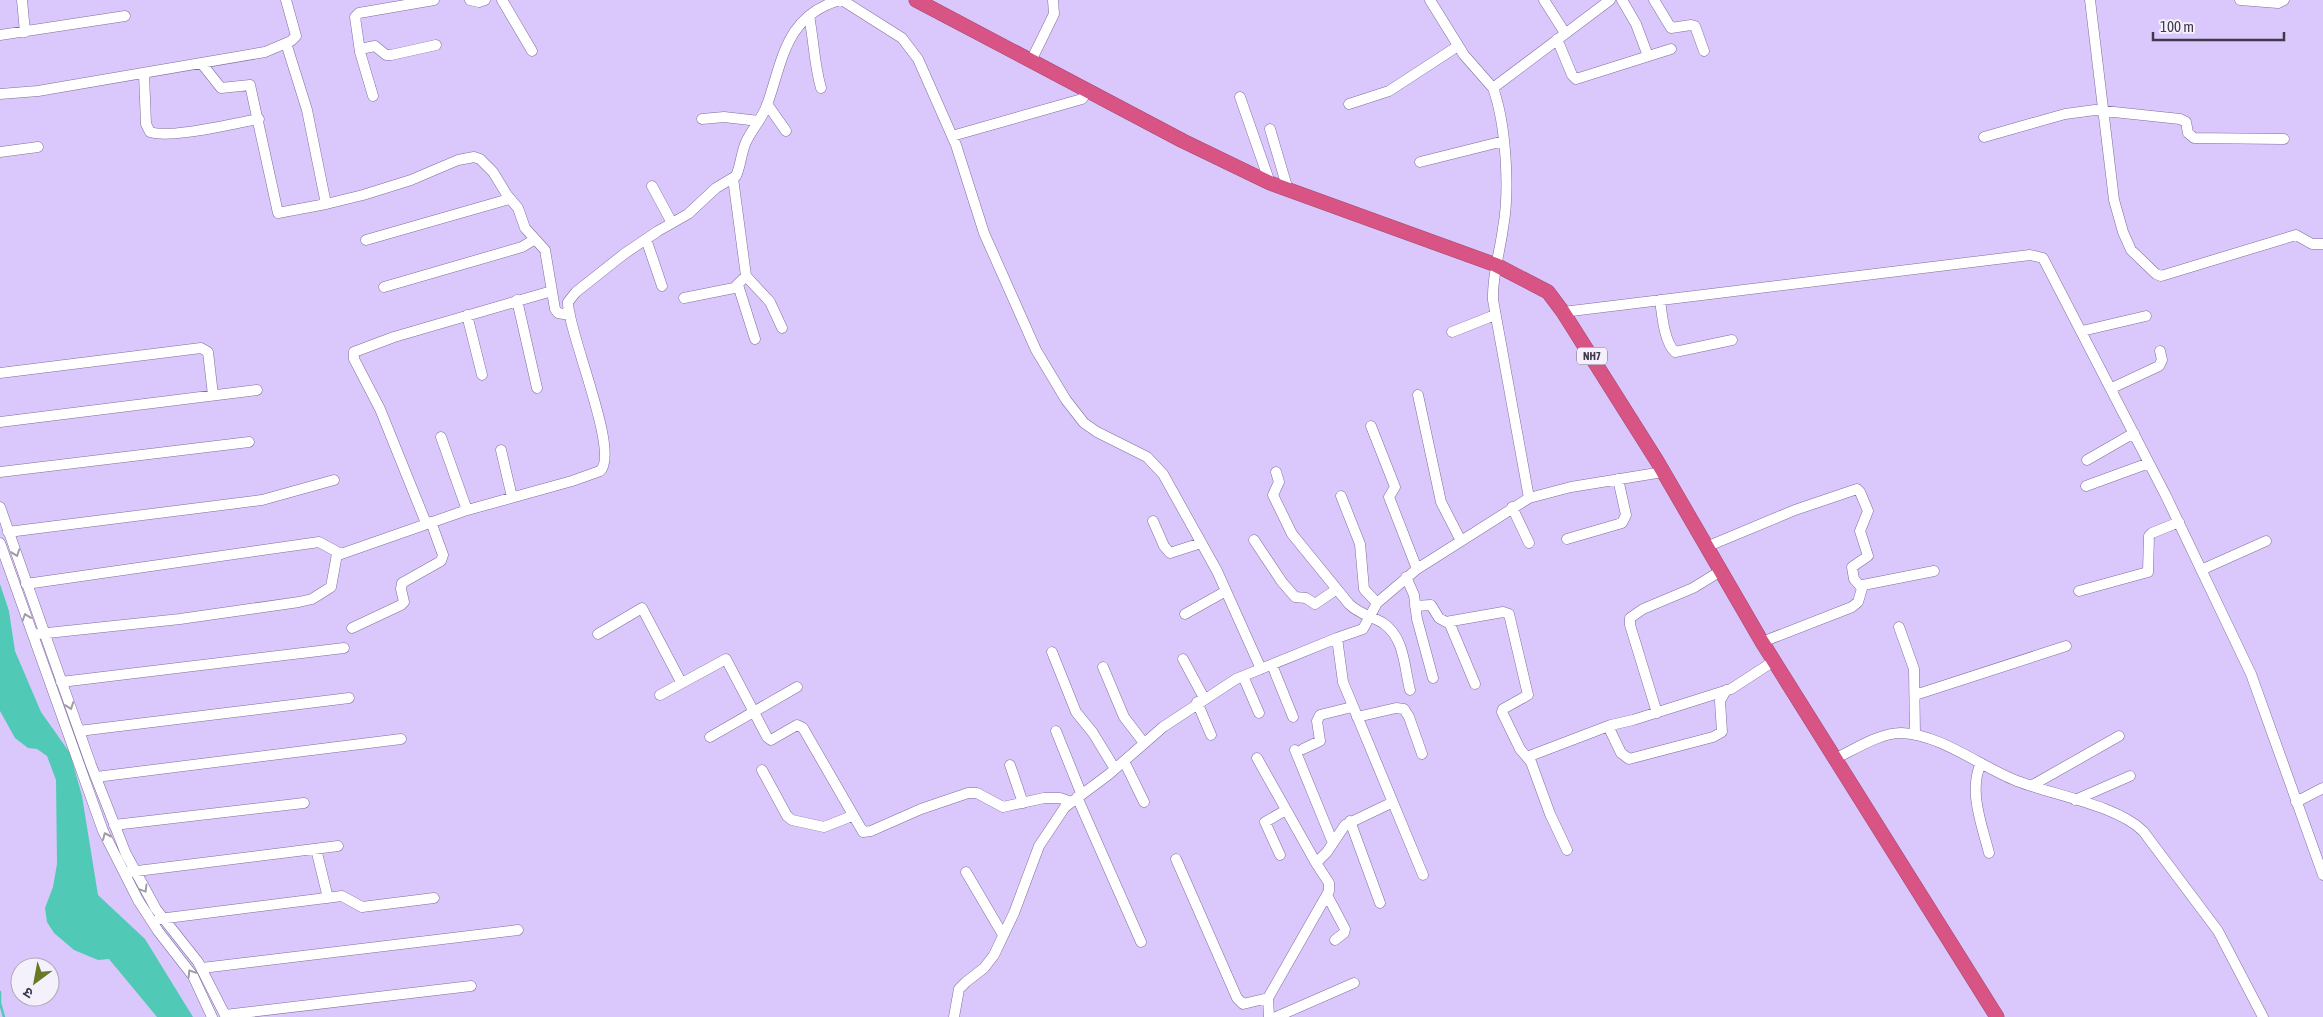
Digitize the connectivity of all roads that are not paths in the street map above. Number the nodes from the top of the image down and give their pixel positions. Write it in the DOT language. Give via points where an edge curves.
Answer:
graph roads {
  1 [pos="22,0"];
  2 [pos="286,0"];
  3 [pos="434,0"];
  4 [pos="470,0"];
  5 [pos="485,0"];
  6 [pos="502,0"];
  7 [pos="841,0"];
  8 [pos="916,0"];
  9 [pos="1053,0"];
  10 [pos="1430,0"];
  11 [pos="1544,0"];
  12 [pos="1610,0"];
  13 [pos="1622,0"];
  14 [pos="1654,0"];
  15 [pos="2090,0"];
  16 [pos="2240,0"];
  17 [pos="2284,0"];
  18 [pos="125,16"];
  19 [pos="809,16"];
  20 [pos="25,32"];
  21 [pos="0,35"];
  22 [pos="1561,36"];
  23 [pos="286,43"];
  24 [pos="436,45"];
  25 [pos="1458,46"];
  26 [pos="360,49"];
  27 [pos="1671,49"];
  28 [pos="532,51"];
  29 [pos="1704,51"];
  30 [pos="1648,56"];
  31 [pos="1031,61"];
  32 [pos="202,64"];
  33 [pos="144,74"];
  34 [pos="821,88"];
  35 [pos="1493,88"];
  36 [pos="0,94"];
  37 [pos="1087,94"];
  38 [pos="373,96"];
  39 [pos="1240,97"];
  40 [pos="767,104"];
  41 [pos="1349,104"];
  42 [pos="2103,111"];
  43 [pos="259,119"];
  44 [pos="702,119"];
  45 [pos="759,121"];
  46 [pos="1270,130"];
  47 [pos="786,131"];
  48 [pos="952,136"];
  49 [pos="1984,137"];
  50 [pos="2284,139"];
  51 [pos="1504,141"];
  52 [pos="38,147"];
  53 [pos="0,152"];
  54 [pos="1420,162"];
  55 [pos="733,178"];
  56 [pos="1270,183"];
  57 [pos="652,186"];
  58 [pos="1288,190"];
  59 [pos="509,199"];
  60 [pos="326,204"];
  61 [pos="672,223"];
  62 [pos="535,238"];
  63 [pos="646,239"];
  64 [pos="366,240"];
  65 [pos="2323,244"];
  66 [pos="1496,265"];
  67 [pos="746,276"];
  68 [pos="738,285"];
  69 [pos="662,286"];
  70 [pos="384,287"];
  71 [pos="552,291"];
  72 [pos="684,298"];
  73 [pos="517,300"];
  74 [pos="1660,300"];
  75 [pos="1563,312"];
  76 [pos="468,315"];
  77 [pos="570,315"];
  78 [pos="1495,315"];
  79 [pos="2146,316"];
  80 [pos="782,328"];
  81 [pos="2082,331"];
  82 [pos="1452,332"];
  83 [pos="755,339"];
  84 [pos="1732,340"];
  85 [pos="2160,351"];
  86 [pos="0,373"];
  87 [pos="482,375"];
  88 [pos="537,388"];
  89 [pos="2112,388"];
  90 [pos="257,390"];
  91 [pos="213,395"];
  92 [pos="1418,395"];
  93 [pos="0,422"];
  94 [pos="1371,426"];
  95 [pos="2134,433"];
  96 [pos="441,437"];
  97 [pos="249,442"];
  98 [pos="501,450"];
  99 [pos="2087,460"];
  100 [pos="2150,463"];
  101 [pos="0,472"];
  102 [pos="1276,472"];
  103 [pos="1663,472"];
  104 [pos="1618,479"];
  105 [pos="334,480"];
  106 [pos="2086,486"];
  107 [pos="1341,496"];
  108 [pos="512,497"];
  109 [pos="1529,498"];
  110 [pos="0,507"];
  111 [pos="1512,507"];
  112 [pos="467,510"];
  113 [pos="1153,521"];
  114 [pos="2179,522"];
  115 [pos="429,523"];
  116 [pos="8,532"];
  117 [pos="1460,539"];
  118 [pos="1567,539"];
  119 [pos="1254,540"];
  120 [pos="2266,541"];
  121 [pos="0,543"];
  122 [pos="1202,543"];
  123 [pos="1529,543"];
  124 [pos="1706,547"];
  125 [pos="337,554"];
  126 [pos="1416,569"];
  127 [pos="2201,570"];
  128 [pos="1934,571"];
  129 [pos="1719,572"];
  130 [pos="1406,577"];
  131 [pos="26,584"];
  132 [pos="1861,587"];
  133 [pos="1337,589"];
  134 [pos="2079,591"];
  135 [pos="1226,592"];
  136 [pos="1377,603"];
  137 [pos="1415,606"];
  138 [pos="1186,614"];
  139 [pos="1370,617"];
  140 [pos="1449,622"];
  141 [pos="1899,627"];
  142 [pos="352,628"];
  143 [pos="32,634"];
  144 [pos="44,634"];
  145 [pos="598,634"];
  146 [pos="1338,638"];
  147 [pos="1762,642"];
  148 [pos="2066,646"];
  149 [pos="344,648"];
  150 [pos="1052,652"];
  151 [pos="1184,659"];
  152 [pos="1774,661"];
  153 [pos="1272,665"];
  154 [pos="1103,667"];
  155 [pos="1261,669"];
  156 [pos="1243,676"];
  157 [pos="1433,678"];
  158 [pos="61,682"];
  159 [pos="681,682"];
  160 [pos="1475,684"];
  161 [pos="796,688"];
  162 [pos="1410,690"];
  163 [pos="1726,690"];
  164 [pos="660,694"];
  165 [pos="1915,695"];
  166 [pos="349,698"];
  167 [pos="1201,700"];
  168 [pos="1352,706"];
  169 [pos="1657,712"];
  170 [pos="752,713"];
  171 [pos="1259,713"];
  172 [pos="1293,717"];
  173 [pos="1357,717"];
  174 [pos="1608,726"];
  175 [pos="79,731"];
  176 [pos="1056,731"];
  177 [pos="1915,734"];
  178 [pos="1211,735"];
  179 [pos="2119,736"];
  180 [pos="710,737"];
  181 [pos="401,739"];
  182 [pos="1144,743"];
  183 [pos="1422,754"];
  184 [pos="1527,757"];
  185 [pos="1257,758"];
  186 [pos="1834,759"];
  187 [pos="1124,761"];
  188 [pos="1981,763"];
  189 [pos="1010,765"];
  190 [pos="1115,769"];
  191 [pos="762,770"];
  192 [pos="2130,776"];
  193 [pos="96,777"];
  194 [pos="2031,786"];
  195 [pos="2323,788"];
  196 [pos="1076,797"];
  197 [pos="2075,800"];
  198 [pos="304,802"];
  199 [pos="1144,802"];
  200 [pos="2296,802"];
  201 [pos="1023,803"];
  202 [pos="1391,803"];
  203 [pos="1286,810"];
  204 [pos="852,816"];
  205 [pos="1350,821"];
  206 [pos="114,825"];
  207 [pos="1333,842"];
  208 [pos="338,846"];
  209 [pos="316,848"];
  210 [pos="1567,850"];
  211 [pos="1989,853"];
  212 [pos="1280,855"];
  213 [pos="1176,859"];
  214 [pos="2320,859"];
  215 [pos="1316,863"];
  216 [pos="129,872"];
  217 [pos="966,872"];
  218 [pos="2323,874"];
  219 [pos="1423,875"];
  220 [pos="1327,895"];
  221 [pos="328,898"];
  222 [pos="434,898"];
  223 [pos="1380,903"];
  224 [pos="163,919"];
  225 [pos="151,921"];
  226 [pos="518,930"];
  227 [pos="1003,935"];
  228 [pos="1334,940"];
  229 [pos="1141,942"];
  230 [pos="202,968"];
  231 [pos="1354,983"];
  232 [pos="471,986"];
  233 [pos="1268,998"];
  234 [pos="226,1016"];
  235 [pos="212,1017"];
  236 [pos="954,1017"];
  237 [pos="1269,1017"];
  238 [pos="1276,1017"];
  239 [pos="1996,1017"];
  240 [pos="2263,1017"];
  1 -- 20 [label="street"];
  2 -- 23 [label="street" via="297,32 294,39"];
  3 -- 26 [label="street" via="356,15 354,20"];
  4 -- 5 [label="street"];
  6 -- 28 [label="street"];
  7 -- 19 [label="street" via="821,7"];
  7 -- 48 [label="street" via="895,33 911,48"];
  8 -- 31 [label="highway, NH7"];
  9 -- 31 [label="street" via="1054,14"];
  10 -- 25 [label="street"];
  11 -- 22 [label="street"];
  12 -- 22 [label="street"];
  13 -- 30 [label="street" via="1636,24"];
  14 -- 29 [label="street" via="1670,28 1695,26"];
  15 -- 42 [label="street"];
  16 -- 17 [label="street" via="2278,3"];
  18 -- 20 [label="street"];
  19 -- 34 [label="street"];
  19 -- 40 [label="street" via="786,45"];
  20 -- 21 [label="street"];
  22 -- 30 [label="street" via="1576,79"];
  22 -- 35 [label="street"];
  23 -- 32 [label="street" via="248,56"];
  23 -- 60 [label="street" via="307,110"];
  24 -- 26 [label="street" via="391,55 375,46"];
  25 -- 35 [label="street"];
  25 -- 41 [label="street" via="1389,91"];
  26 -- 38 [label="street"];
  27 -- 30 [label="street"];
  31 -- 37 [label="highway, NH7"];
  32 -- 33 [label="street"];
  32 -- 43 [label="street" via="221,88 250,85"];
  33 -- 36 [label="street"];
  33 -- 43 [label="street" via="146,124 150,132 161,134"];
  35 -- 51 [label="street" via="1501,111"];
  37 -- 48 [label="street"];
  37 -- 56 [label="highway, NH7"];
  39 -- 56 [label="street"];
  40 -- 45 [label="street"];
  40 -- 47 [label="street"];
  42 -- 49 [label="street" via="2065,114"];
  42 -- 50 [label="street" via="2180,119 2186,122 2188,133 2194,138"];
  42 -- 65 [label="street" via="2112,190 2123,232 2134,254 2158,275 2296,235 2312,244"];
  43 -- 60 [label="street" via="278,213"];
  44 -- 45 [label="street" via="724,117"];
  45 -- 55 [label="street" via="745,144"];
  46 -- 58 [label="street"];
  48 -- 122 [label="street" via="984,233 1022,322 1066,400 1084,423 1155,464"];
  51 -- 54 [label="street"];
  51 -- 66 [label="street" via="1505,211"];
  52 -- 53 [label="street"];
  55 -- 61 [label="street"];
  55 -- 67 [label="street"];
  56 -- 58 [label="highway, NH7"];
  57 -- 61 [label="street"];
  58 -- 66 [label="highway, NH7"];
  59 -- 60 [label="street" via="486,163 474,157 458,160 411,180"];
  59 -- 62 [label="street" via="520,211 525,228"];
  59 -- 64 [label="street"];
  61 -- 63 [label="street"];
  62 -- 70 [label="street" via="522,247"];
  62 -- 71 [label="street" via="545,250"];
  63 -- 69 [label="street"];
  63 -- 77 [label="street" via="570,297"];
  66 -- 75 [label="highway, NH7" via="1548,292"];
  66 -- 78 [label="street" via="1492,285"];
  67 -- 68 [label="street"];
  67 -- 80 [label="street" via="770,302"];
  68 -- 72 [label="street"];
  68 -- 83 [label="street"];
  71 -- 73 [label="street"];
  71 -- 77 [label="street" via="556,311"];
  73 -- 76 [label="street"];
  73 -- 88 [label="street"];
  74 -- 75 [label="street"];
  74 -- 81 [label="street" via="2036,255 2048,265"];
  74 -- 84 [label="street" via="1666,332 1675,352"];
  75 -- 103 [label="highway, NH7"];
  76 -- 87 [label="street"];
  76 -- 115 [label="street" via="357,350 354,355"];
  77 -- 108 [label="street" via="602,434 605,464 594,473"];
  78 -- 82 [label="street"];
  78 -- 109 [label="street"];
  79 -- 81 [label="street"];
  81 -- 89 [label="street"];
  85 -- 89 [label="street" via="2162,360 2159,366"];
  86 -- 91 [label="street" via="201,348 208,352"];
  89 -- 95 [label="street"];
  90 -- 91 [label="street"];
  91 -- 93 [label="street"];
  92 -- 117 [label="street" via="1441,502"];
  94 -- 126 [label="street" via="1395,487 1389,497"];
  95 -- 99 [label="street"];
  95 -- 100 [label="street"];
  96 -- 112 [label="street"];
  97 -- 101 [label="street"];
  98 -- 108 [label="street"];
  100 -- 106 [label="street"];
  100 -- 114 [label="street"];
  102 -- 133 [label="street" via="1279,482 1273,495 1286,524"];
  103 -- 104 [label="street"];
  103 -- 124 [label="highway, NH7"];
  104 -- 109 [label="street" via="1549,491"];
  104 -- 118 [label="street" via="1626,515 1622,524"];
  105 -- 116 [label="street" via="262,500"];
  107 -- 136 [label="street" via="1360,544 1364,589"];
  108 -- 112 [label="street"];
  109 -- 111 [label="street"];
  110 -- 116 [label="street"];
  111 -- 117 [label="street"];
  111 -- 123 [label="street"];
  112 -- 115 [label="street"];
  113 -- 122 [label="street" via="1170,553"];
  114 -- 127 [label="street"];
  114 -- 134 [label="street" via="2150,534 2148,572"];
  115 -- 125 [label="street"];
  115 -- 142 [label="street" via="443,555 441,561 402,583 404,602 401,606"];
  116 -- 131 [label="street, one-way"];
  117 -- 126 [label="street"];
  119 -- 133 [label="street" via="1295,597 1306,598 1315,604"];
  120 -- 127 [label="street"];
  143 -- 121 [label="street, one-way"];
  122 -- 135 [label="street"];
  124 -- 129 [label="highway, NH7"];
  124 -- 132 [label="street" via="1795,510 1857,489 1868,511 1860,531 1868,556 1852,567 1852,576"];
  125 -- 131 [label="street" via="319,542"];
  125 -- 144 [label="street" via="331,587 312,599 180,619"];
  126 -- 130 [label="street"];
  127 -- 200 [label="street" via="2250,674"];
  128 -- 132 [label="street"];
  129 -- 147 [label="highway, NH7"];
  129 -- 169 [label="street" via="1630,618"];
  130 -- 136 [label="street"];
  130 -- 137 [label="street"];
  131 -- 144 [label="street"];
  132 -- 147 [label="street" via="1858,602 1852,607"];
  133 -- 139 [label="street" via="1354,609"];
  135 -- 138 [label="street"];
  135 -- 155 [label="street"];
  136 -- 139 [label="street"];
  137 -- 140 [label="street" via="1431,605 1443,622"];
  137 -- 157 [label="street"];
  139 -- 146 [label="street" via="1359,632"];
  139 -- 162 [label="street" via="1387,627 1398,641"];
  140 -- 160 [label="street"];
  140 -- 184 [label="street" via="1502,612 1509,614 1528,696 1503,708 1502,712"];
  141 -- 165 [label="street" via="1913,665"];
  143 -- 144 [label="street"];
  216 -- 143 [label="street, one-way" via="103,831"];
  144 -- 158 [label="street"];
  145 -- 159 [label="street" via="642,608"];
  146 -- 153 [label="street"];
  146 -- 168 [label="street" via="1343,682"];
  147 -- 152 [label="highway, NH7"];
  148 -- 165 [label="street"];
  149 -- 158 [label="street"];
  150 -- 190 [label="street" via="1076,712"];
  151 -- 167 [label="street"];
  152 -- 163 [label="street"];
  152 -- 186 [label="highway, NH7"];
  153 -- 155 [label="street"];
  153 -- 172 [label="street"];
  154 -- 182 [label="street" via="1124,716"];
  155 -- 156 [label="street"];
  156 -- 167 [label="street"];
  156 -- 171 [label="street"];
  158 -- 175 [label="street, one-way"];
  159 -- 164 [label="street"];
  159 -- 170 [label="street" via="726,659"];
  161 -- 170 [label="street"];
  163 -- 169 [label="street"];
  163 -- 174 [label="street" via="1720,701 1722,732 1713,737 1629,760 1621,753"];
  165 -- 177 [label="street"];
  166 -- 175 [label="street"];
  167 -- 178 [label="street"];
  167 -- 182 [label="street" via="1162,726"];
  168 -- 173 [label="street"];
  168 -- 207 [label="street" via="1320,715 1317,722 1320,740 1299,750"];
  169 -- 174 [label="street"];
  170 -- 180 [label="street"];
  170 -- 204 [label="street" via="768,739 797,725 803,728"];
  173 -- 183 [label="street" via="1396,708 1404,710"];
  173 -- 202 [label="street"];
  174 -- 184 [label="street"];
  175 -- 193 [label="street"];
  176 -- 196 [label="street"];
  177 -- 186 [label="street" via="1889,734"];
  177 -- 188 [label="street"];
  179 -- 194 [label="street"];
  181 -- 193 [label="street"];
  182 -- 187 [label="street"];
  184 -- 210 [label="street"];
  185 -- 203 [label="street"];
  186 -- 239 [label="highway, NH7"];
  187 -- 190 [label="street"];
  187 -- 199 [label="street"];
  188 -- 194 [label="street"];
  188 -- 211 [label="street" via="1976,776 1976,798"];
  189 -- 201 [label="street"];
  190 -- 196 [label="street"];
  191 -- 204 [label="street" via="792,820 824,828"];
  192 -- 197 [label="street"];
  193 -- 206 [label="street"];
  194 -- 197 [label="street"];
  195 -- 200 [label="street"];
  196 -- 201 [label="street"];
  196 -- 227 [label="street" via="1056,818 1038,846"];
  196 -- 229 [label="street"];
  197 -- 240 [label="street" via="2126,819 2143,831 2218,931"];
  198 -- 206 [label="street"];
  200 -- 214 [label="street"];
  201 -- 204 [label="street" via="1003,807 977,793 968,793 867,832 860,829"];
  202 -- 205 [label="street"];
  202 -- 219 [label="street"];
  203 -- 212 [label="street" via="1265,822"];
  203 -- 215 [label="street"];
  205 -- 207 [label="street"];
  205 -- 223 [label="street"];
  206 -- 216 [label="street"];
  207 -- 215 [label="street"];
  208 -- 209 [label="street"];
  209 -- 216 [label="street"];
  209 -- 221 [label="street"];
  213 -- 233 [label="street" via="1236,998 1243,1004"];
  214 -- 218 [label="street"];
  215 -- 220 [label="street" via="1329,883"];
  216 -- 224 [label="street, one-way"];
  216 -- 225 [label="street"];
  217 -- 227 [label="street"];
  220 -- 228 [label="street" via="1345,929"];
  220 -- 233 [label="street"];
  221 -- 222 [label="street" via="345,897 358,907"];
  221 -- 224 [label="street"];
  224 -- 225 [label="street"];
  224 -- 230 [label="street"];
  235 -- 225 [label="street, one-way" via="193,976"];
  226 -- 230 [label="street"];
  227 -- 236 [label="street" via="989,963 962,985"];
  230 -- 234 [label="street"];
  231 -- 238 [label="street"];
  232 -- 234 [label="street"];
  233 -- 237 [label="street"];
}
